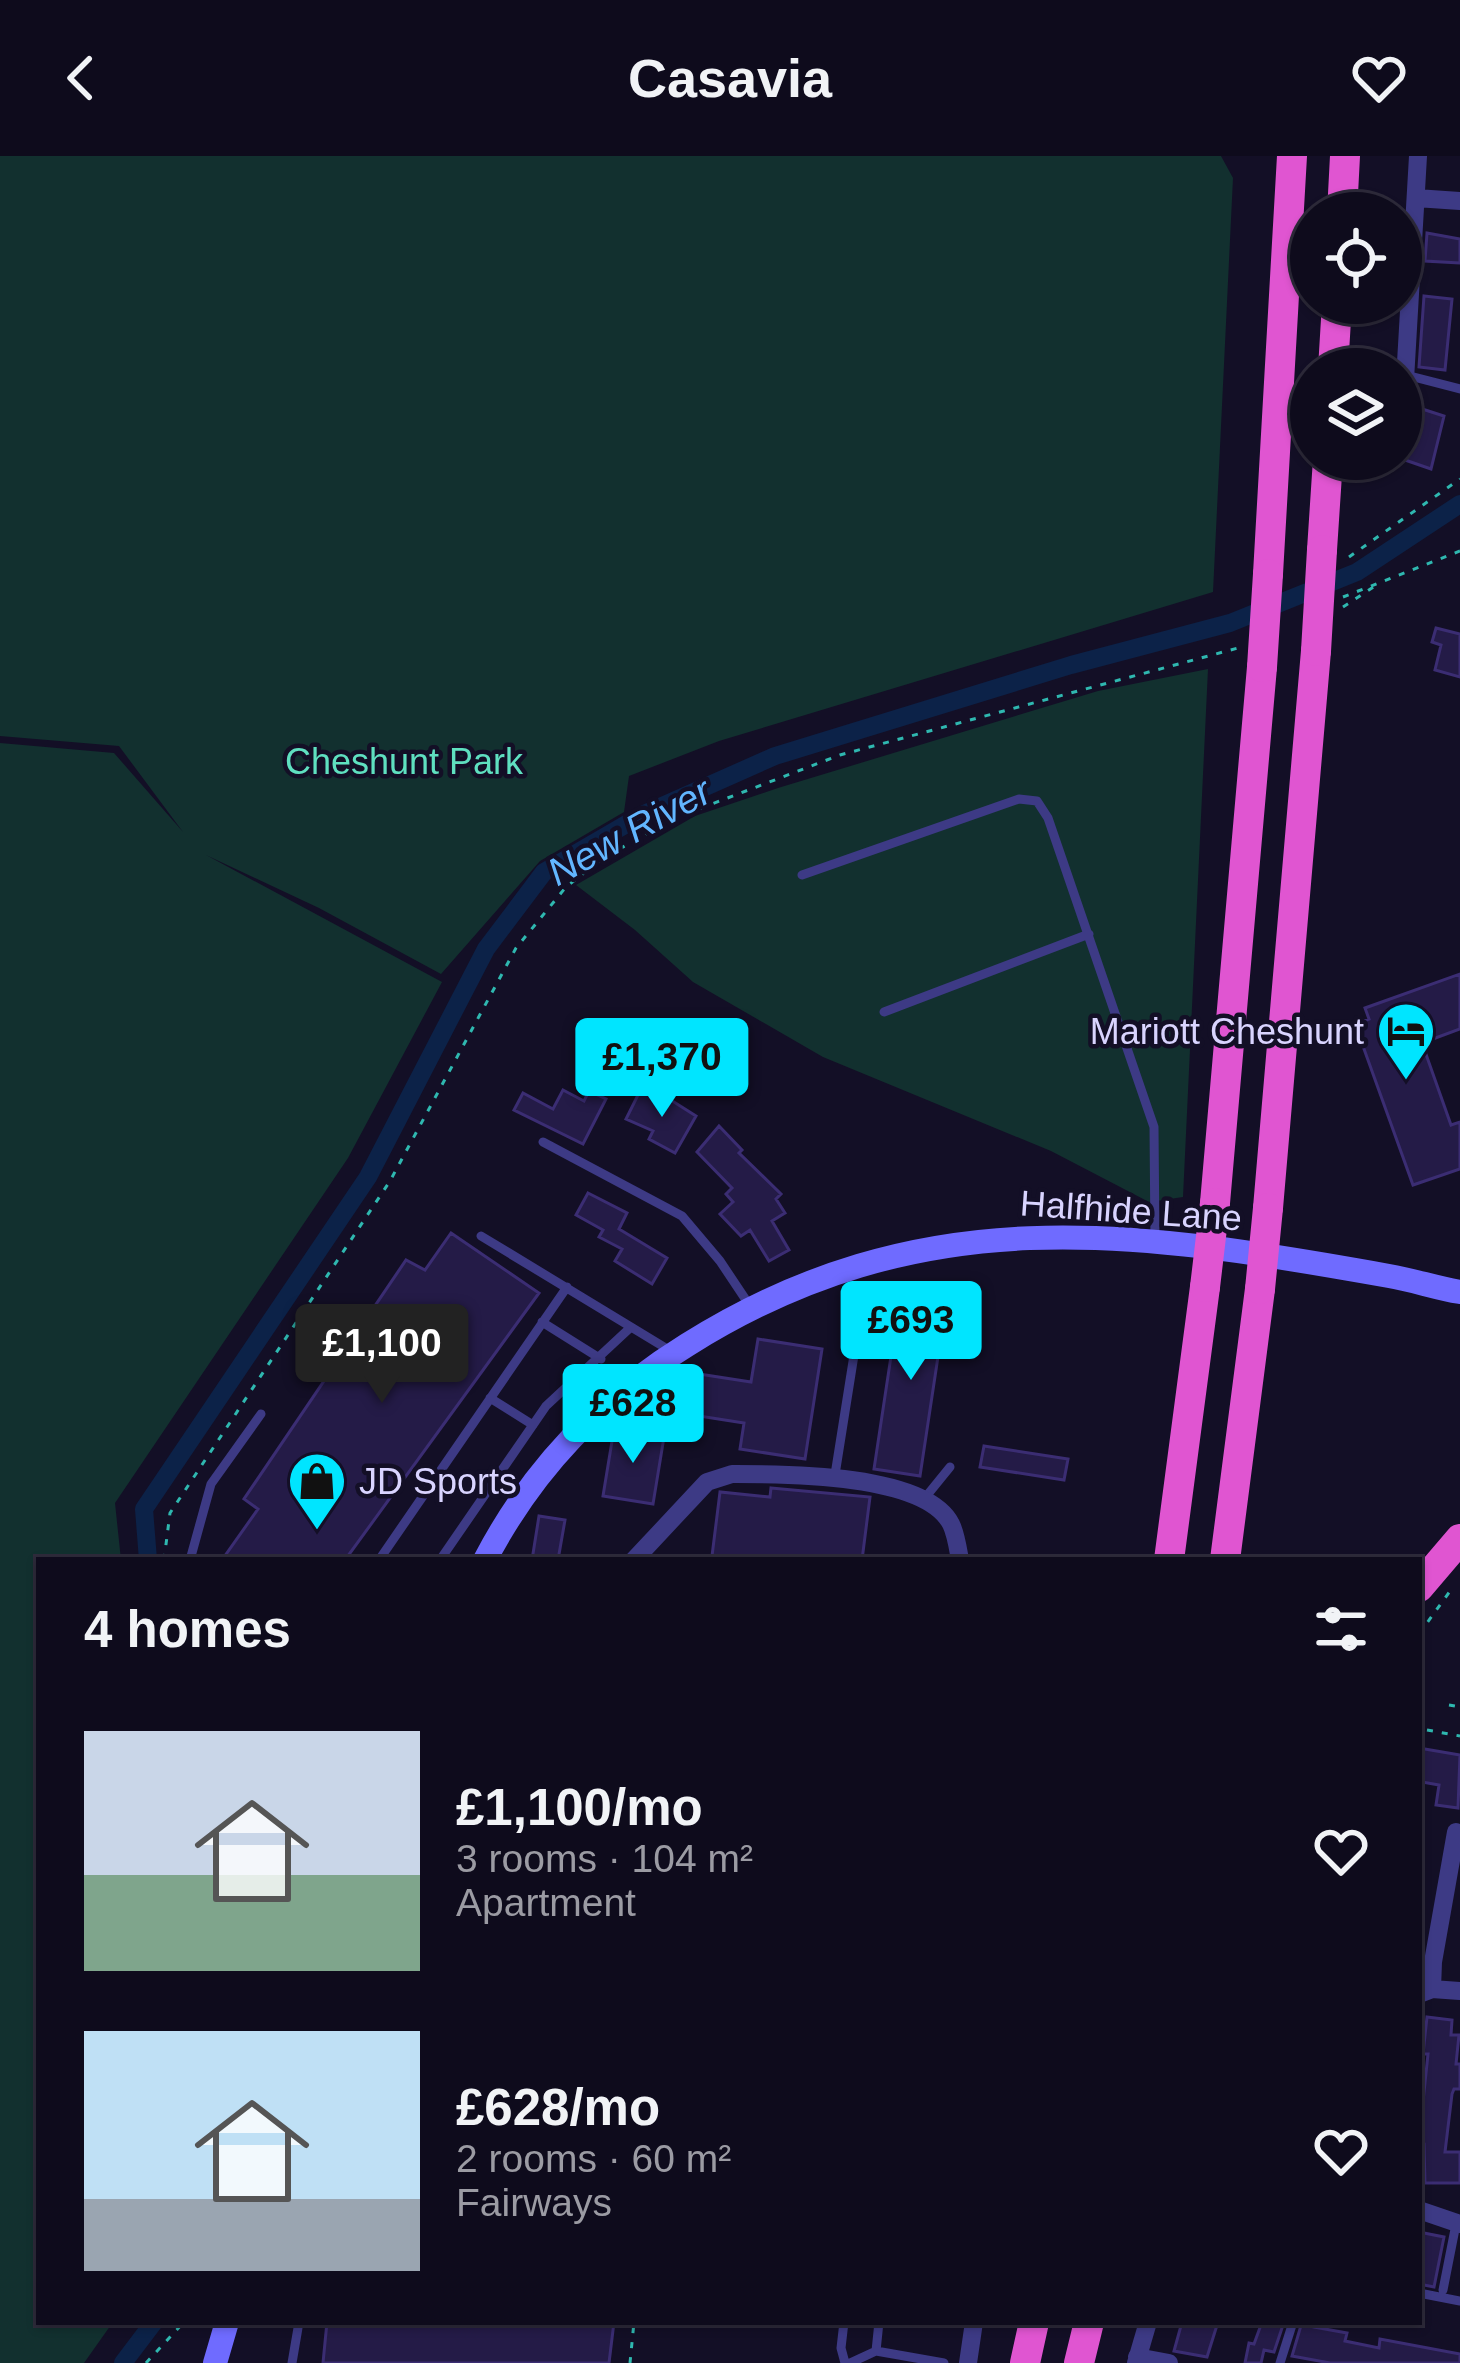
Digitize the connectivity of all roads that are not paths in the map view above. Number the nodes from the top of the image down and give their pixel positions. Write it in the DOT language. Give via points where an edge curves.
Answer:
graph roads {
  1 [pos="1281,156"];
  2 [pos="1292,156"];
  3 [pos="1345,156"];
  4 [pos="1418,156"];
  5 [pos="1290,191"];
  6 [pos="1343,192"];
  7 [pos="1416,192"];
  8 [pos="1422,198"];
  9 [pos="1460,201"];
  10 [pos="1422,379"];
  11 [pos="1460,388"];
  12 [pos="1329,480"];
  13 [pos="802,874"];
  14 [pos="1089,934"];
  15 [pos="884,1012"];
  16 [pos="543,1142"];
  17 [pos="482,1236"];
  18 [pos="1155,1241"];
  19 [pos="567,1287"];
  20 [pos="1458,1292"];
  21 [pos="752,1309"];
  22 [pos="861,1311"];
  23 [pos="542,1322"];
  24 [pos="631,1327"];
  25 [pos="674,1353"];
  26 [pos="601,1359"];
  27 [pos="490,1398"];
  28 [pos="261,1414"];
  29 [pos="533,1425"];
  30 [pos="950,1467"];
  31 [pos="835,1480"];
  32 [pos="924,1499"];
  33 [pos="1460,1538"];
  34 [pos="191,1557"];
  35 [pos="381,1557"];
  36 [pos="442,1557"];
  37 [pos="487,1557"];
  38 [pos="637,1557"];
  39 [pos="958,1557"];
  40 [pos="1169,1557"];
  41 [pos="1225,1557"];
  42 [pos="1422,1583"];
  43 [pos="1456,1832"];
  44 [pos="1460,1991"];
  45 [pos="1426,1992"];
  46 [pos="1422,2211"];
  47 [pos="1458,2223"];
  48 [pos="1443,2290"];
  49 [pos="1422,2295"];
  50 [pos="1460,2301"];
  51 [pos="225,2325"];
  52 [pos="298,2325"];
  53 [pos="844,2325"];
  54 [pos="879,2325"];
  55 [pos="974,2325"];
  56 [pos="1018,2325"];
  57 [pos="1033,2325"];
  58 [pos="1088,2325"];
  59 [pos="1147,2325"];
  60 [pos="1292,2325"];
  61 [pos="876,2350"];
  62 [pos="1136,2360"];
  63 [pos="215,2363"];
  64 [pos="292,2363"];
  65 [pos="848,2363"];
  66 [pos="944,2363"];
  67 [pos="968,2363"];
  68 [pos="1022,2363"];
  69 [pos="1079,2363"];
  70 [pos="1169,2363"];
  71 [pos="1280,2363"];
  1 -- 5 [label="highway"];
  2 -- 5 [label="highway"];
  3 -- 6 [label="highway"];
  4 -- 7 [label="street"];
  5 -- 40 [label="highway, bridge" via="1268,574 1251,657 1215,1203"];
  8 -- 9 [label="street"];
  10 -- 11 [label="lane"];
  12 -- 41 [label="highway, bridge" via="1332,555 1316,651 1260,1289"];
  13 -- 14 [label="lane" via="1029,799 1048,818"];
  14 -- 15 [label="lane"];
  14 -- 18 [label="lane" via="1154,1126"];
  16 -- 21 [label="lane" via="682,1216"];
  17 -- 19 [label="lane"];
  18 -- 20 [label="main road, Halfhide Lane"];
  18 -- 21 [label="main road, Halfhide Lane" via="986,1238 894,1253"];
  19 -- 23 [label="lane"];
  19 -- 24 [label="lane"];
  21 -- 25 [label="main road, Halfhide Lane"];
  22 -- 31 [label="lane"];
  23 -- 26 [label="lane"];
  23 -- 27 [label="lane"];
  24 -- 25 [label="lane"];
  24 -- 26 [label="lane"];
  25 -- 37 [label="main road, Halfhide Lane" via="598,1409 553,1455"];
  26 -- 29 [label="lane"];
  27 -- 29 [label="lane"];
  27 -- 35 [label="lane"];
  28 -- 34 [label="lane" via="211,1484"];
  29 -- 36 [label="lane"];
  30 -- 32 [label="lane"];
  31 -- 32 [label="street" via="895,1486"];
  31 -- 38 [label="street" via="732,1474 707,1482"];
  32 -- 39 [label="street" via="951,1521"];
  33 -- 42 [label="highway"];
  43 -- 45 [label="street"];
  44 -- 45 [label="street"];
  46 -- 47 [label="street"];
  47 -- 48 [label="lane"];
  49 -- 50 [label="lane"];
  51 -- 63 [label="main road"];
  52 -- 64 [label="lane"];
  53 -- 65 [label="lane"];
  54 -- 61 [label="lane"];
  55 -- 67 [label="street"];
  56 -- 68 [label="highway"];
  57 -- 68 [label="highway"];
  58 -- 69 [label="highway"];
  59 -- 62 [label="street"];
  60 -- 71 [label="lane"];
  61 -- 65 [label="lane"];
  61 -- 66 [label="lane"];
  62 -- 70 [label="street"];
}
